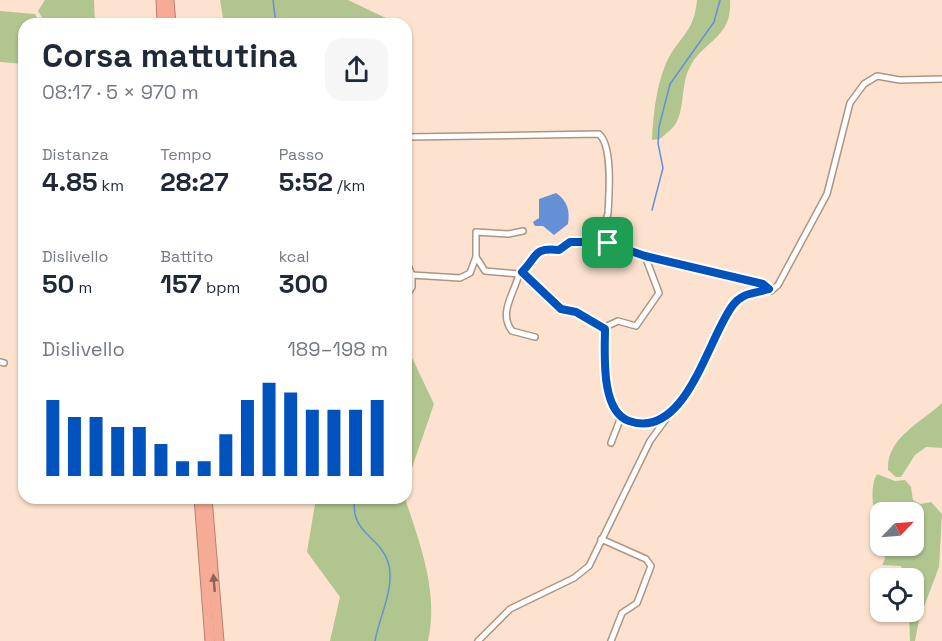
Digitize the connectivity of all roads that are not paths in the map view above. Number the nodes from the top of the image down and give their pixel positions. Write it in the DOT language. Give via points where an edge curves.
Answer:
graph roads {
  1 [pos="160,0"];
  2 [pos="170,0"];
  3 [pos="162,18"];
  4 [pos="171,18"];
  5 [pos="942,79"];
  6 [pos="412,137"];
  7 [pos="523,231"];
  8 [pos="608,243"];
  9 [pos="645,256"];
  10 [pos="476,257"];
  11 [pos="521,273"];
  12 [pos="412,275"];
  13 [pos="412,287"];
  14 [pos="769,289"];
  15 [pos="605,329"];
  16 [pos="535,337"];
  17 [pos="621,417"];
  18 [pos="664,418"];
  19 [pos="611,443"];
  20 [pos="199,504"];
  21 [pos="208,504"];
  22 [pos="601,539"];
  23 [pos="210,641"];
  24 [pos="219,641"];
  25 [pos="478,641"];
  26 [pos="611,641"];
  1 -- 3 [label="highway"];
  2 -- 4 [label="highway"];
  5 -- 14 [label="street" via="877,76 860,88 849,106 823,204 777,286"];
  6 -- 8 [label="street" via="599,134 605,141 608,159"];
  7 -- 10 [label="street" via="476,232"];
  8 -- 9 [label="street"];
  8 -- 11 [label="street" via="570,242 559,250 542,249"];
  9 -- 14 [label="street" via="763,284"];
  9 -- 15 [label="street" via="658,295 636,326 618,321"];
  10 -- 11 [label="street" via="485,271"];
  10 -- 12 [label="street" via="470,273 460,278"];
  11 -- 15 [label="street" via="561,309 576,312"];
  11 -- 16 [label="street" via="507,305 507,321 512,331"];
  12 -- 13 [label="street"];
  14 -- 18 [label="street" via="746,294 734,304 695,379"];
  15 -- 17 [label="street" via="603,362 610,397"];
  17 -- 18 [label="street" via="638,423"];
  17 -- 19 [label="street"];
  18 -- 22 [label="street"];
  20 -- 23 [label="highway"];
  24 -- 21 [label="highway, one-way"];
  22 -- 25 [label="street" via="583,573 512,607"];
  22 -- 26 [label="street" via="646,559 651,567 637,603 622,612"];
}
